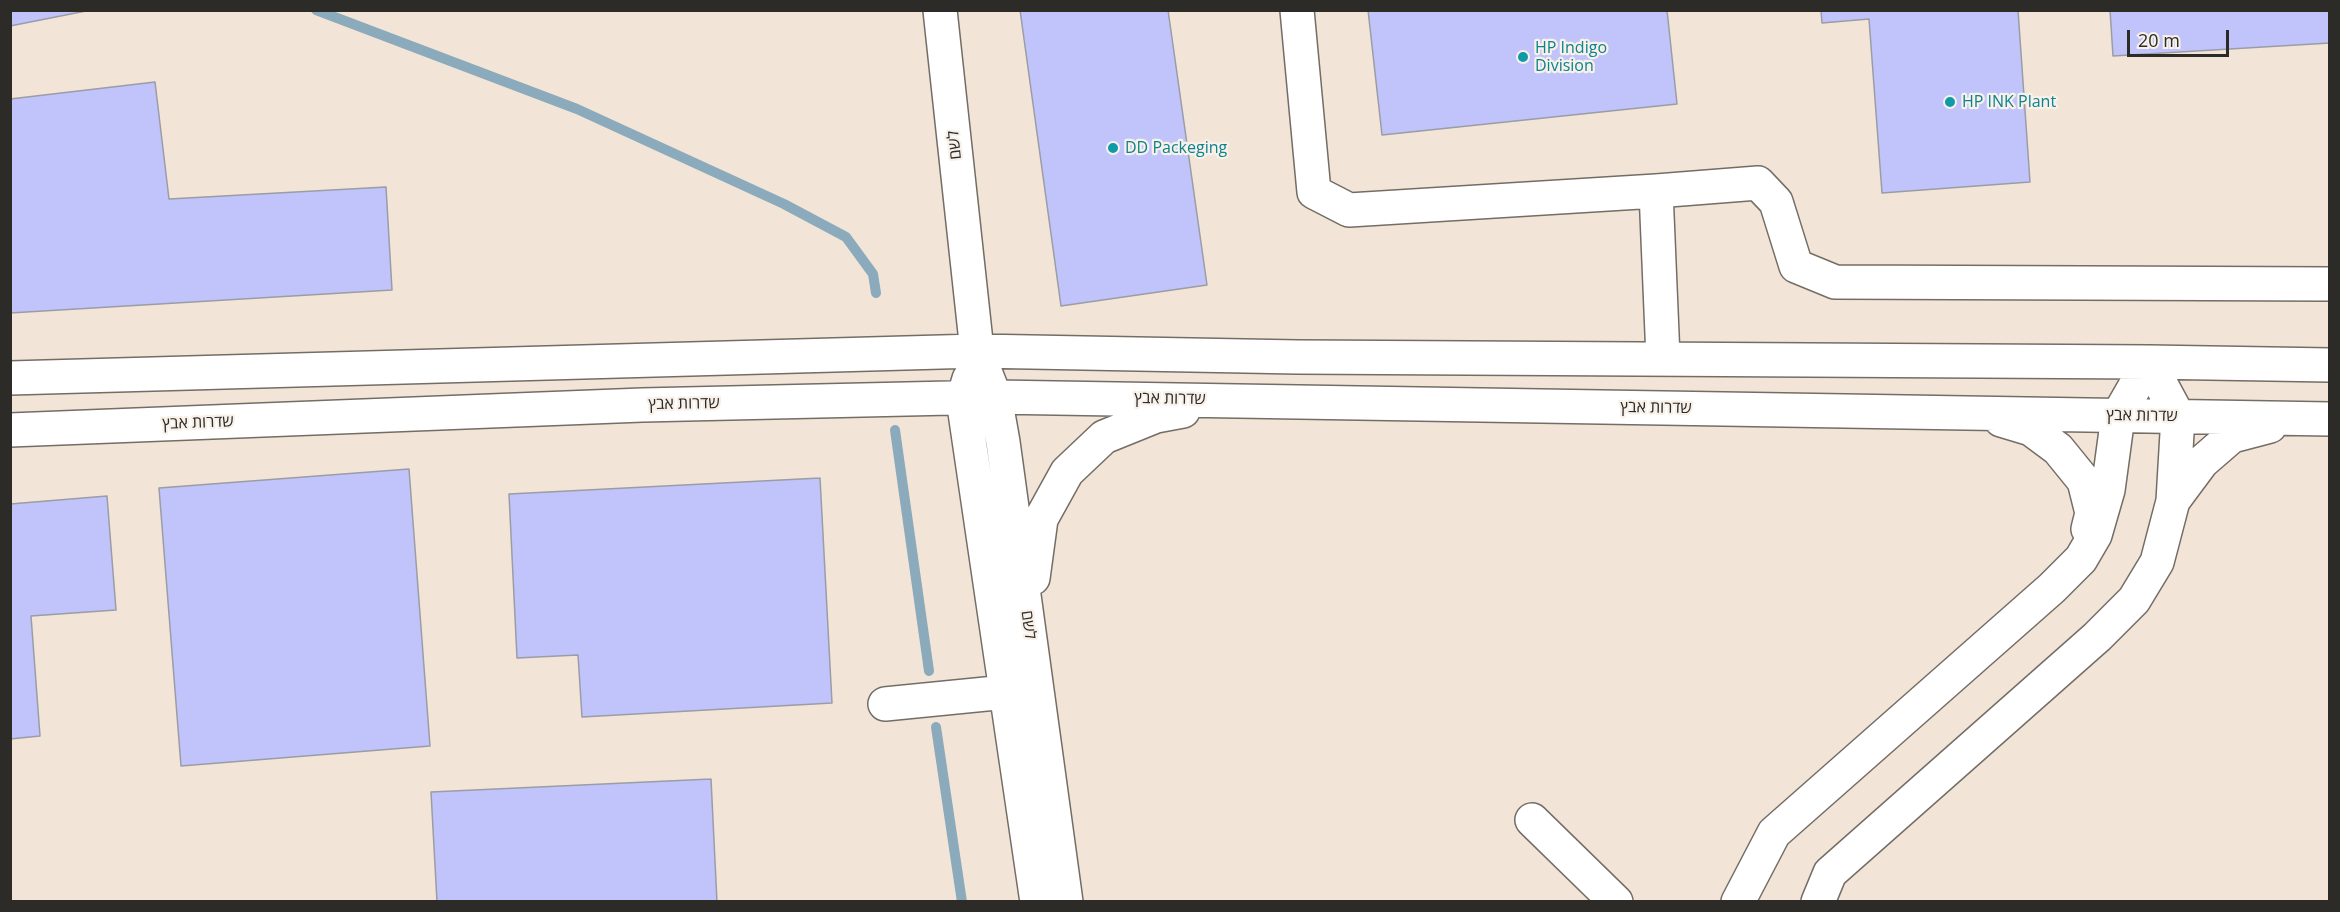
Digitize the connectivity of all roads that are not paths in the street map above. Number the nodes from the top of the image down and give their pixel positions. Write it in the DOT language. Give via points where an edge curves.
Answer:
graph roads {
  1 [pos="940,10"];
  2 [pos="1298,10"];
  3 [pos="1656,191"];
  4 [pos="2330,284"];
  5 [pos="977,351"];
  6 [pos="1663,358"];
  7 [pos="2149,362"];
  8 [pos="2330,365"];
  9 [pos="10,378"];
  10 [pos="979,398"];
  11 [pos="1234,400"];
  12 [pos="1983,413"];
  13 [pos="2118,416"];
  14 [pos="2178,416"];
  15 [pos="2324,419"];
  16 [pos="10,430"];
  17 [pos="2173,501"];
  18 [pos="2081,559"];
  19 [pos="1029,634"];
  20 [pos="1006,692"];
  21 [pos="885,704"];
  22 [pos="1532,820"];
  23 [pos="1058,849"];
  24 [pos="1037,902"];
  25 [pos="1066,902"];
  26 [pos="1078,902"];
  27 [pos="1616,902"];
  28 [pos="1738,902"];
  29 [pos="1818,902"];
  1 -- 5 [label="street, לשם"];
  2 -- 3 [label="street" via="1314,192 1349,210"];
  3 -- 4 [label="street" via="1758,183 1776,202 1796,266 1834,282"];
  3 -- 6 [label="street"];
  5 -- 6 [label="street"];
  5 -- 9 [label="street"];
  5 -- 10 [label="street, לשם"];
  6 -- 7 [label="street"];
  7 -- 8 [label="street"];
  7 -- 13 [label="street"];
  7 -- 14 [label="street"];
  10 -- 11 [label="street, שדרות אבץ"];
  10 -- 16 [label="street, שדרות אבץ" via="642,405"];
  10 -- 19 [label="street, לשם"];
  10 -- 20 [label="street, לשם"];
  11 -- 12 [label="street, שדרות אבץ"];
  11 -- 19 [label="street" via="1156,416 1104,437 1067,472 1041,519"];
  12 -- 13 [label="street, שדרות אבץ"];
  12 -- 18 [label="street" via="2031,429 2058,448 2084,481 2092,513"];
  13 -- 14 [label="street, שדרות אבץ"];
  13 -- 18 [label="street" via="2108,490 2096,535"];
  14 -- 15 [label="street, שדרות אבץ"];
  14 -- 17 [label="street"];
  15 -- 17 [label="street" via="2267,426 2232,436 2202,462"];
  17 -- 29 [label="street" via="2157,562 2134,600 1830,873"];
  18 -- 28 [label="street" via="1774,833"];
  19 -- 23 [label="street, לשם"];
  20 -- 21 [label="street"];
  20 -- 24 [label="street, לשם"];
  22 -- 27 [label="street"];
  23 -- 25 [label="street, לשם"];
  23 -- 26 [label="street"];
}
